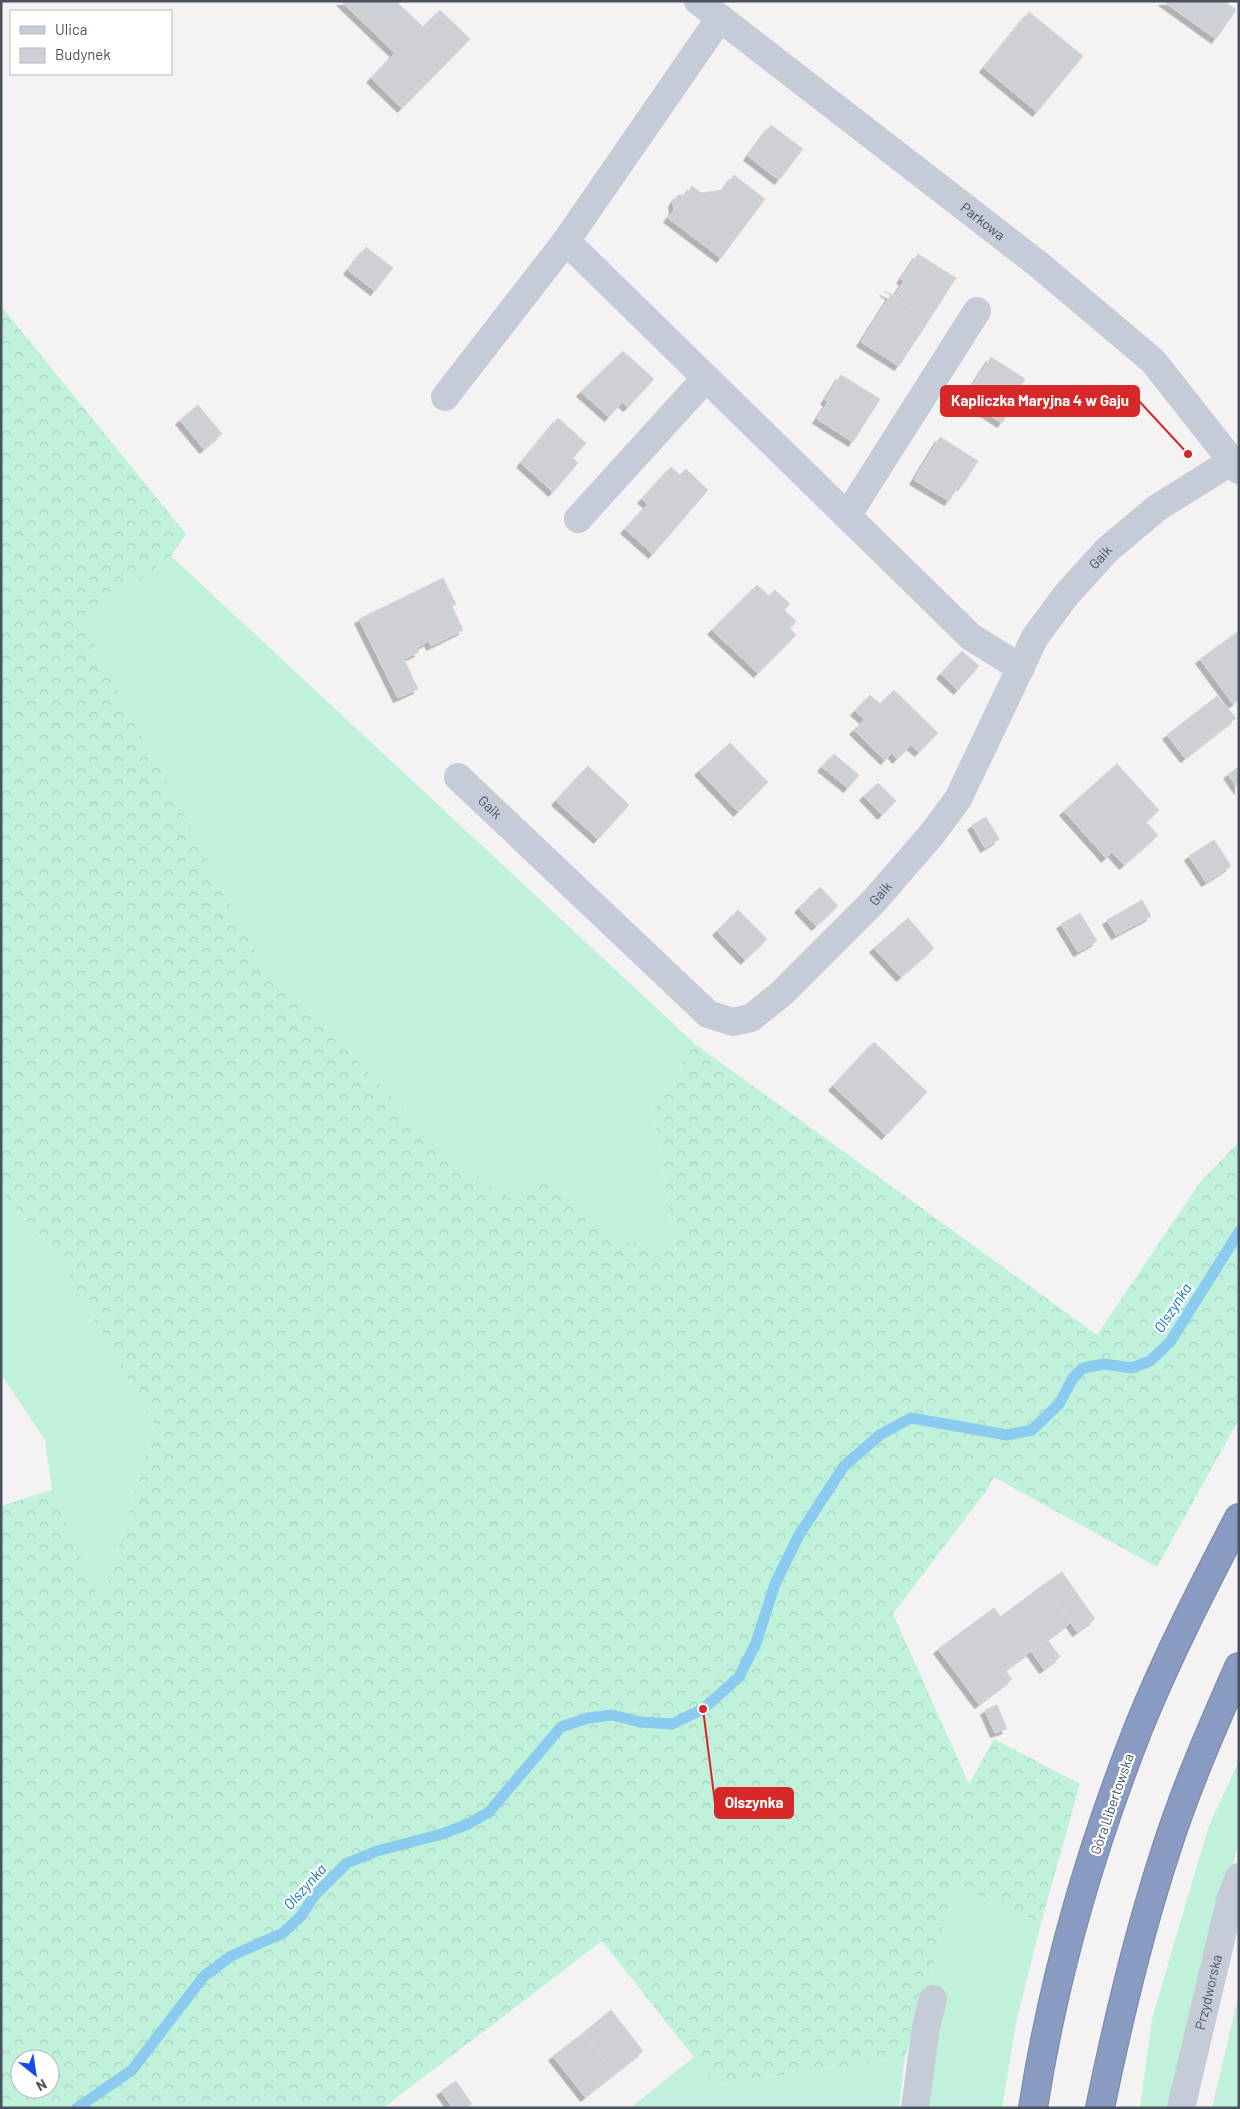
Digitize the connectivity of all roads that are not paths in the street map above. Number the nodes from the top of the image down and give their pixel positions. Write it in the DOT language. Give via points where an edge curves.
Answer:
graph roads {
  1 [pos="698,1"];
  2 [pos="720,18"];
  3 [pos="566,241"];
  4 [pos="977,311"];
  5 [pos="706,378"];
  6 [pos="444,397"];
  7 [pos="1235,465"];
  8 [pos="847,516"];
  9 [pos="578,519"];
  10 [pos="1021,668"];
  11 [pos="458,776"];
  12 [pos="1239,1518"];
  13 [pos="1239,1667"];
  14 [pos="1239,1877"];
  15 [pos="933,1999"];
  16 [pos="915,2108"];
  17 [pos="1033,2108"];
  18 [pos="1100,2108"];
  19 [pos="1181,2108"];
  1 -- 2 [label="street, Parkowa"];
  2 -- 3 [label="street"];
  2 -- 7 [label="street, Parkowa" via="1038,264 1153,361"];
  3 -- 5 [label="street"];
  3 -- 6 [label="street"];
  4 -- 8 [label="street"];
  5 -- 8 [label="street"];
  5 -- 9 [label="street"];
  7 -- 10 [label="street, Gaik" via="1157,508 1107,550 1067,594 1035,637"];
  8 -- 10 [label="street" via="970,637"];
  10 -- 11 [label="street, Gaik" via="958,799 932,834 874,901 782,992 751,1018 732,1022 708,1014"];
  12 -- 17 [label="highway, Góra Libertowska" via="1155,1689 1100,1836 1064,1962"];
  13 -- 18 [label="highway" via="1190,1782 1167,1846 1146,1914"];
  14 -- 19 [label="street, Przydworska" via="1230,1901"];
  15 -- 16 [label="street"];
}
